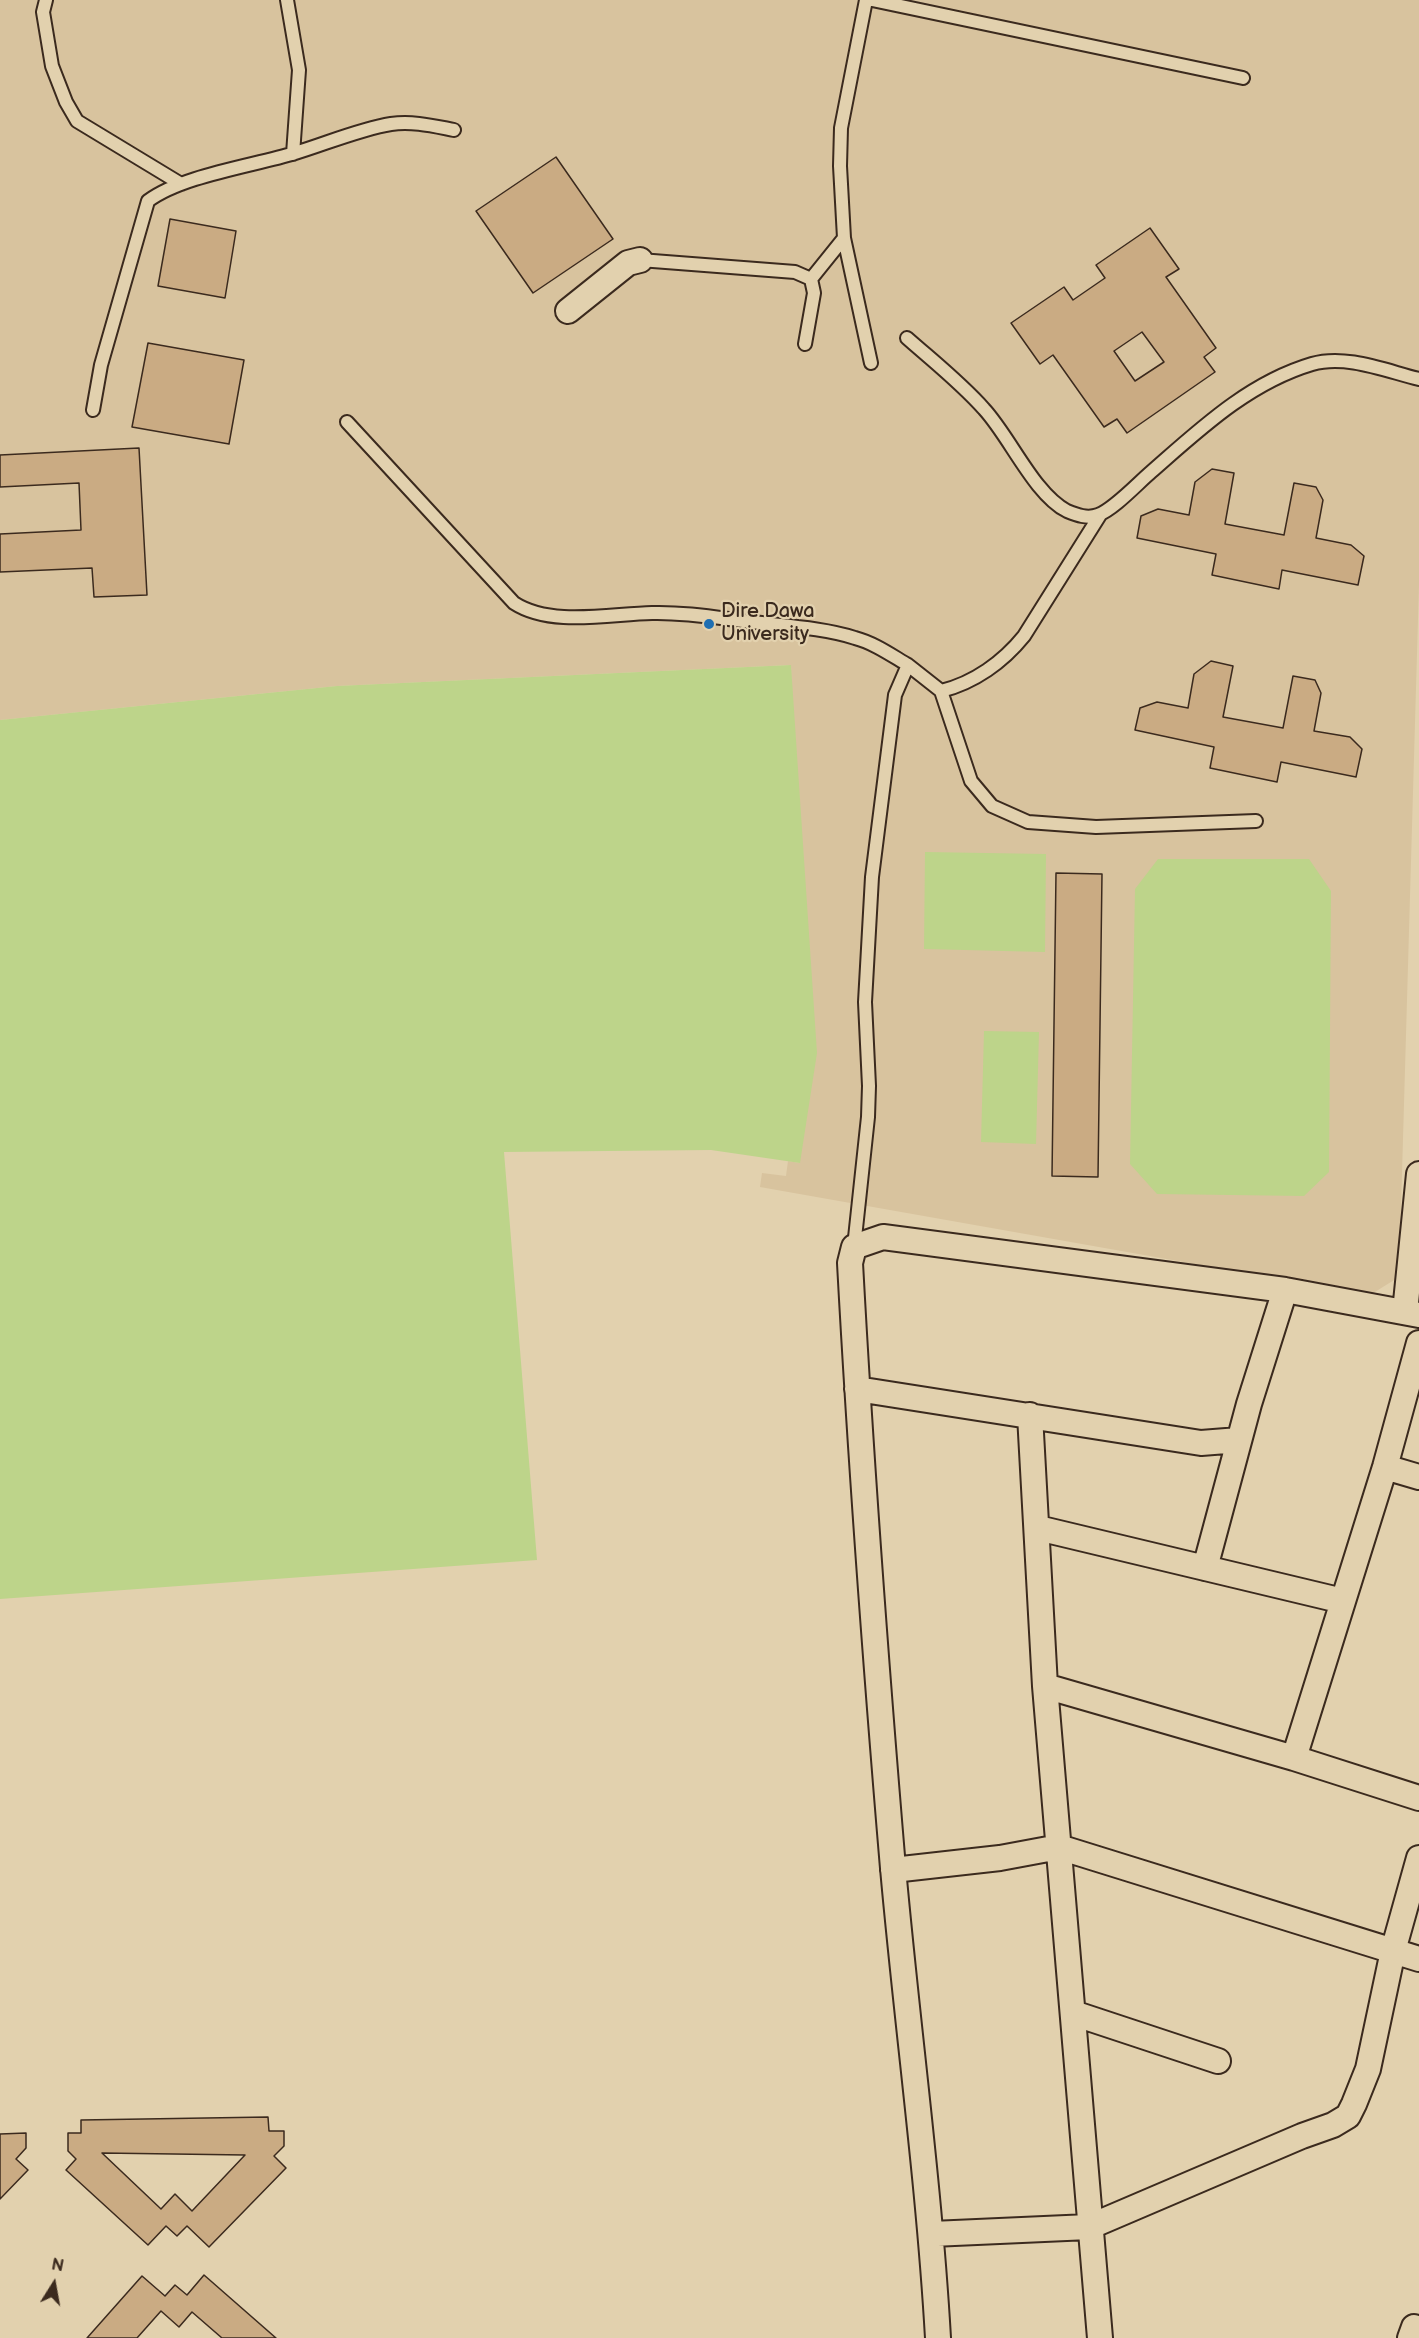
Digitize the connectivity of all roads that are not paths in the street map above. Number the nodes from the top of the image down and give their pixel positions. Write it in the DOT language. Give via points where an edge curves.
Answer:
graph roads {
  1 [pos="46,0"];
  2 [pos="287,0"];
  3 [pos="866,0"];
  4 [pos="872,0"];
  5 [pos="1243,78"];
  6 [pos="454,130"];
  7 [pos="293,154"];
  8 [pos="181,184"];
  9 [pos="844,238"];
  10 [pos="640,260"];
  11 [pos="811,279"];
  12 [pos="568,311"];
  13 [pos="907,338"];
  14 [pos="805,344"];
  15 [pos="871,363"];
  16 [pos="1419,379"];
  17 [pos="93,410"];
  18 [pos="346,422"];
  19 [pos="1100,514"];
  20 [pos="908,665"];
  21 [pos="941,691"];
  22 [pos="1256,821"];
  23 [pos="1419,1174"];
  24 [pos="854,1247"];
  25 [pos="1285,1290"];
  26 [pos="1412,1314"];
  27 [pos="1419,1343"];
  28 [pos="857,1389"];
  29 [pos="1030,1415"];
  30 [pos="1239,1440"];
  31 [pos="1385,1467"];
  32 [pos="1419,1477"];
  33 [pos="1038,1528"];
  34 [pos="1205,1568"];
  35 [pos="1343,1601"];
  36 [pos="1045,1686"];
  37 [pos="1294,1758"];
  38 [pos="1419,1798"];
  39 [pos="1059,1847"];
  40 [pos="1419,1858"];
  41 [pos="893,1870"];
  42 [pos="1393,1951"];
  43 [pos="1419,1959"];
  44 [pos="1072,2013"];
  45 [pos="1218,2061"];
  46 [pos="1089,2227"];
  47 [pos="932,2234"];
  48 [pos="938,2338"];
  49 [pos="1100,2338"];
  1 -- 8 [label="lane" via="44,12 52,66 77,121"];
  2 -- 7 [label="lane" via="299,70"];
  3 -- 9 [label="lane" via="841,128"];
  4 -- 5 [label="lane"];
  6 -- 7 [label="lane" via="415,123 390,124"];
  7 -- 8 [label="lane"];
  8 -- 17 [label="lane" via="148,201 101,365"];
  9 -- 11 [label="lane"];
  9 -- 15 [label="lane"];
  10 -- 11 [label="lane" via="795,272"];
  10 -- 12 [label="street" via="628,263"];
  11 -- 14 [label="lane" via="814,293"];
  13 -- 19 [label="lane" via="983,408 1046,493 1078,515"];
  16 -- 19 [label="lane" via="1335,361 1312,364 1286,375 1216,415"];
  18 -- 20 [label="lane" via="514,603 526,611 585,618 684,614 794,627 855,638"];
  19 -- 21 [label="lane" via="1030,628 1009,655 963,686"];
  20 -- 21 [label="lane"];
  20 -- 24 [label="lane" via="895,695 872,877 865,1002 868,1117"];
  21 -- 22 [label="lane" via="971,781 992,806 1028,822 1096,827"];
  23 -- 26 [label="street"];
  24 -- 25 [label="street" via="883,1237"];
  24 -- 28 [label="street" via="850,1263"];
  25 -- 26 [label="street"];
  25 -- 30 [label="street"];
  27 -- 31 [label="street"];
  28 -- 29 [label="street"];
  28 -- 41 [label="street"];
  29 -- 30 [label="street" via="1201,1443"];
  29 -- 33 [label="street"];
  30 -- 34 [label="street"];
  31 -- 32 [label="street"];
  31 -- 35 [label="street"];
  33 -- 34 [label="street"];
  33 -- 36 [label="street"];
  34 -- 35 [label="street"];
  35 -- 37 [label="street"];
  36 -- 37 [label="street"];
  36 -- 39 [label="street"];
  37 -- 38 [label="street"];
  39 -- 41 [label="street"];
  39 -- 42 [label="street"];
  39 -- 44 [label="street"];
  40 -- 42 [label="street"];
  41 -- 47 [label="street"];
  42 -- 43 [label="street"];
  42 -- 46 [label="street" via="1368,2069 1348,2116"];
  44 -- 45 [label="street"];
  44 -- 46 [label="street"];
  46 -- 47 [label="street"];
  46 -- 49 [label="street"];
  47 -- 48 [label="street"];
}
